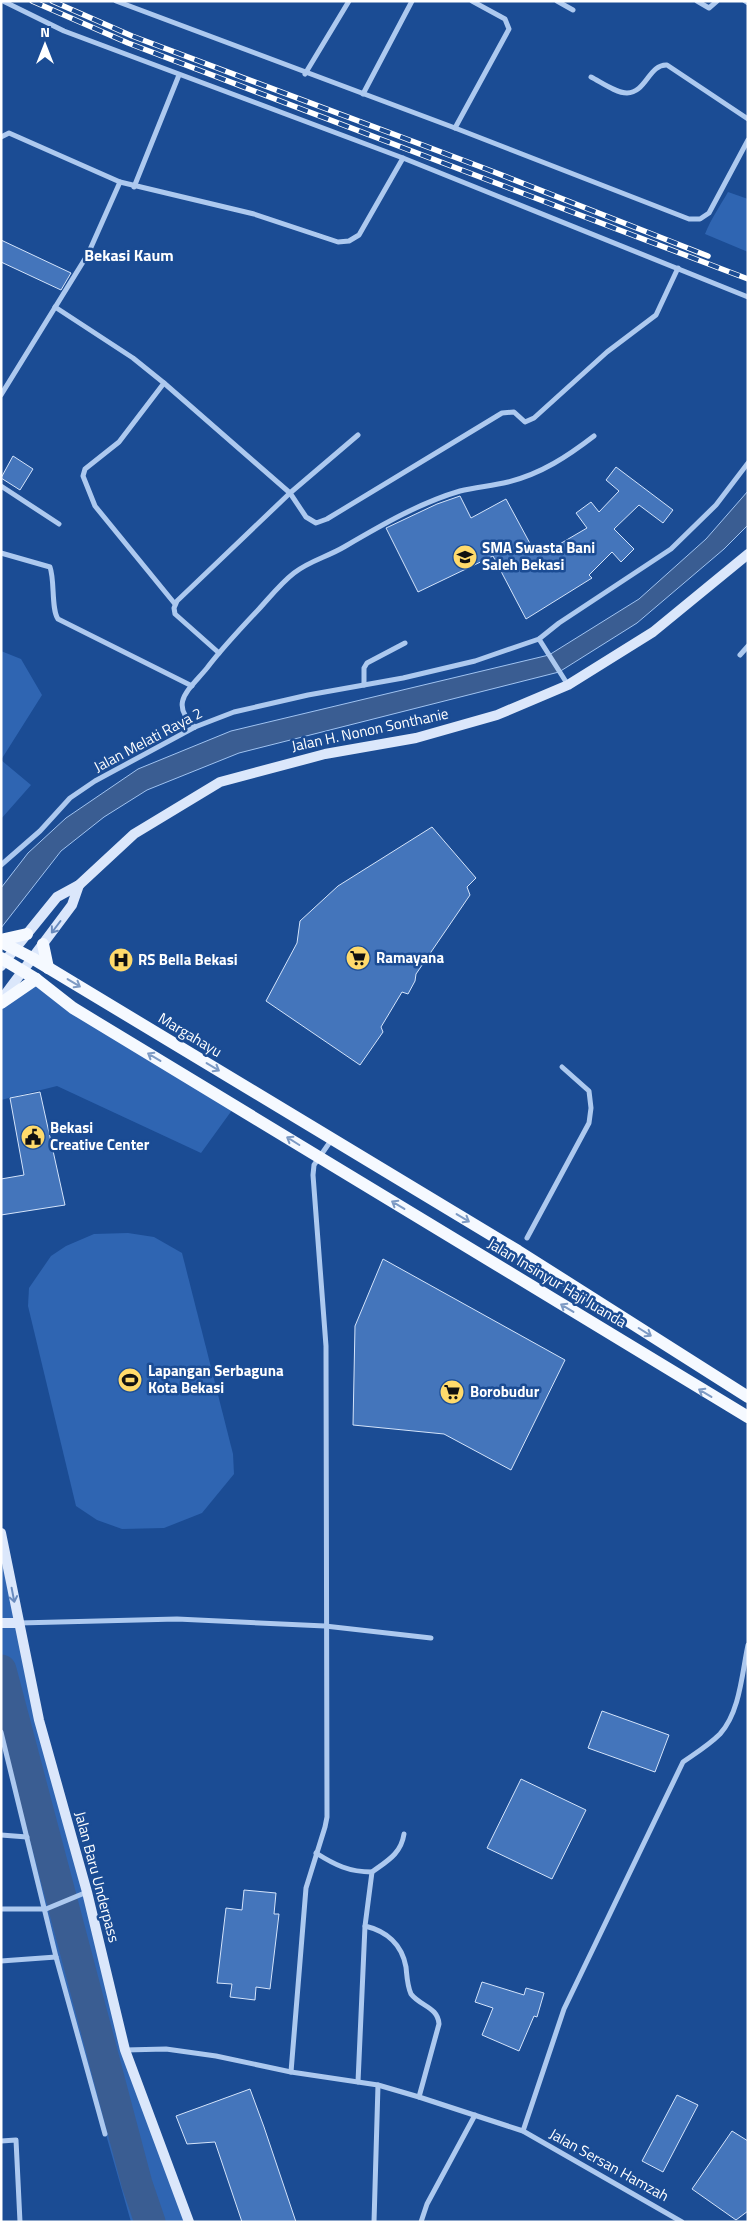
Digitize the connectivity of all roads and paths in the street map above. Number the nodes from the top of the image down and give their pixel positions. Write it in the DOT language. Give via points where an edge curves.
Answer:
graph roads {
  1 [pos="3,1"];
  2 [pos="116,1"];
  3 [pos="349,1"];
  4 [pos="412,1"];
  5 [pos="472,1"];
  6 [pos="557,1"];
  7 [pos="697,1"];
  8 [pos="717,1"];
  9 [pos="573,10"];
  10 [pos="305,74"];
  11 [pos="180,75"];
  12 [pos="591,77"];
  13 [pos="363,94"];
  14 [pos="748,118"];
  15 [pos="455,128"];
  16 [pos="1,137"];
  17 [pos="748,140"];
  18 [pos="403,158"];
  19 [pos="120,182"];
  20 [pos="134,187"];
  21 [pos="678,268"];
  22 [pos="748,297"];
  23 [pos="55,307"];
  24 [pos="164,383"];
  25 [pos="1,395"];
  26 [pos="358,435"];
  27 [pos="594,436"];
  28 [pos="748,463"];
  29 [pos="1,486"];
  30 [pos="290,493"];
  31 [pos="59,524"];
  32 [pos="1,554"];
  33 [pos="748,554"];
  34 [pos="176,604"];
  35 [pos="539,639"];
  36 [pos="405,643"];
  37 [pos="748,646"];
  38 [pos="219,652"];
  39 [pos="740,654"];
  40 [pos="364,685"];
  41 [pos="568,685"];
  42 [pos="192,686"];
  43 [pos="195,727"];
  44 [pos="1,865"];
  45 [pos="79,885"];
  46 [pos="27,934"];
  47 [pos="1,941"];
  48 [pos="43,944"];
  49 [pos="16,949"];
  50 [pos="32,958"];
  51 [pos="3,961"];
  52 [pos="48,968"];
  53 [pos="22,971"];
  54 [pos="36,979"];
  55 [pos="1,1001"];
  56 [pos="562,1067"];
  57 [pos="332,1139"];
  58 [pos="361,1157"];
  59 [pos="319,1158"];
  60 [pos="439,1204"];
  61 [pos="427,1223"];
  62 [pos="527,1238"];
  63 [pos="604,1307"];
  64 [pos="593,1324"];
  65 [pos="742,1394"];
  66 [pos="728,1406"];
  67 [pos="748,1417"];
  68 [pos="1,1533"];
  69 [pos="1,1623"];
  70 [pos="19,1623"];
  71 [pos="325,1626"];
  72 [pos="431,1638"];
  73 [pos="748,1646"];
  74 [pos="1,1732"];
  75 [pos="404,1834"];
  76 [pos="1,1835"];
  77 [pos="27,1837"];
  78 [pos="316,1853"];
  79 [pos="372,1872"];
  80 [pos="87,1892"];
  81 [pos="1,1908"];
  82 [pos="46,1908"];
  83 [pos="365,1926"];
  84 [pos="56,1957"];
  85 [pos="1,1961"];
  86 [pos="125,2050"];
  87 [pos="291,2072"];
  88 [pos="358,2082"];
  89 [pos="378,2085"];
  90 [pos="419,2097"];
  91 [pos="475,2115"];
  92 [pos="523,2131"];
  93 [pos="104,2134"];
  94 [pos="1,2142"];
  95 [pos="20,2222"];
  96 [pos="189,2222"];
  97 [pos="374,2222"];
  98 [pos="421,2222"];
  99 [pos="682,2222"];
  1 -- 11 [label="street" via="64,31"];
  2 -- 10 [label="street"];
  3 -- 10 [label="street"];
  4 -- 13 [label="street"];
  5 -- 15 [label="street" via="505,20 509,29"];
  6 -- 9 [label="street"];
  7 -- 8 [label="street" via="712,8"];
  10 -- 13 [label="street"];
  11 -- 18 [label="street"];
  11 -- 20 [label="street"];
  12 -- 14 [label="street" via="624,93 631,93 638,90 657,68 667,65"];
  13 -- 15 [label="street"];
  15 -- 17 [label="street" via="689,220 700,219 709,213"];
  16 -- 19 [label="street" via="9,133"];
  18 -- 20 [label="street" via="360,233 349,242 338,242 254,214"];
  18 -- 21 [label="street"];
  19 -- 20 [label="street"];
  19 -- 23 [label="street" via="88,254"];
  21 -- 22 [label="street"];
  21 -- 30 [label="street" via="656,315 607,352 534,418 525,422 514,412 502,413 319,522 314,523 306,517"];
  23 -- 24 [label="street"];
  23 -- 25 [label="street"];
  24 -- 30 [label="street"];
  24 -- 34 [label="street" via="119,442 85,469 83,476 95,506"];
  26 -- 30 [label="street"];
  27 -- 38 [label="street" via="537,473 506,483 460,491 431,502 310,562 280,587"];
  28 -- 35 [label="street, Jalan Melati Raya 2" via="716,504 671,549"];
  29 -- 31 [label="street"];
  30 -- 34 [label="street"];
  32 -- 42 [label="street" via="50,567 58,619"];
  33 -- 41 [label="street, Jalan H. Nonon Sonthanie" via="653,632"];
  34 -- 38 [label="street" via="175,614"];
  35 -- 40 [label="street, Jalan Melati Raya 2" via="475,661"];
  35 -- 41 [label="street"];
  36 -- 40 [label="street" via="367,663"];
  37 -- 39 [label="street"];
  38 -- 42 [label="street"];
  40 -- 43 [label="street, Jalan Melati Raya 2" via="234,712"];
  41 -- 45 [label="street, Jalan H. Nonon Sonthanie" via="497,715 416,738 325,754 220,782 134,834"];
  42 -- 43 [label="street" via="181,706 184,716"];
  43 -- 44 [label="street, Jalan Melati Raya 2" via="70,798 40,831"];
  45 -- 46 [label="street" via="57,897"];
  45 -- 48 [label="street, one-way" via="72,905"];
  46 -- 47 [label="main road"];
  46 -- 49 [label="street"];
  47 -- 49 [label="main road, Margahayu"];
  48 -- 50 [label="street"];
  48 -- 52 [label="main road"];
  49 -- 50 [label="main road, Margahayu"];
  49 -- 51 [label="street"];
  50 -- 52 [label="main road, Margahayu"];
  50 -- 53 [label="street"];
  51 -- 53 [label="main road, Jalan Insinyur Haji Juanda"];
  52 -- 57 [label="main road, Margahayu, one-way"];
  53 -- 54 [label="main road, Jalan Insinyur Haji Juanda"];
  53 -- 55 [label="street"];
  54 -- 55 [label="main road"];
  59 -- 54 [label="main road, Jalan Insinyur Haji Juanda, one-way" via="73,1008"];
  56 -- 62 [label="street" via="588,1091 589,1123"];
  57 -- 58 [label="main road, Margahayu"];
  57 -- 59 [label="street"];
  58 -- 60 [label="main road, Jalan Insinyur Haji Juanda"];
  61 -- 59 [label="main road, Jalan Insinyur Haji Juanda, one-way"];
  59 -- 71 [label="street" via="314,1165 314,1175 326,1346"];
  60 -- 61 [label="main road"];
  60 -- 63 [label="main road, Jalan Insinyur Haji Juanda, one-way"];
  64 -- 61 [label="main road, Jalan Insinyur Haji Juanda, one-way"];
  63 -- 64 [label="main road"];
  63 -- 65 [label="main road, Jalan Insinyur Haji Juanda, one-way"];
  66 -- 64 [label="main road, Jalan Insinyur Haji Juanda, one-way"];
  65 -- 66 [label="main road"];
  66 -- 67 [label="main road, Jalan Insinyur Haji Juanda"];
  68 -- 70 [label="street, Jalan Baru Underpass, one-way"];
  69 -- 70 [label="street"];
  70 -- 71 [label="street" via="177,1619"];
  70 -- 80 [label="street, Jalan Baru Underpass" via="39,1720"];
  71 -- 72 [label="street"];
  71 -- 78 [label="street" via="327,1817"];
  73 -- 92 [label="street" via="736,1701 725,1726 701,1750 683,1762 564,2009"];
  74 -- 77 [label="street"];
  75 -- 79 [label="street" via="397,1853"];
  76 -- 77 [label="street"];
  77 -- 82 [label="street"];
  78 -- 79 [label="street" via="345,1869"];
  78 -- 87 [label="street" via="306,1888"];
  79 -- 83 [label="street"];
  80 -- 82 [label="street"];
  80 -- 86 [label="street, Jalan Baru Underpass"];
  81 -- 82 [label="street"];
  82 -- 84 [label="street"];
  83 -- 88 [label="street"];
  83 -- 90 [label="street" via="394,1940 404,1957 411,1994 439,2018"];
  84 -- 85 [label="street"];
  84 -- 93 [label="street"];
  86 -- 87 [label="street, Jalan Sersan Hamzah" via="166,2049"];
  86 -- 96 [label="street, Jalan Baru Underpass"];
  87 -- 88 [label="street, Jalan Sersan Hamzah"];
  88 -- 89 [label="street, Jalan Sersan Hamzah"];
  89 -- 90 [label="street, Jalan Sersan Hamzah"];
  89 -- 97 [label="street"];
  90 -- 91 [label="street, Jalan Sersan Hamzah"];
  91 -- 92 [label="street, Jalan Sersan Hamzah"];
  91 -- 98 [label="street" via="427,2204"];
  92 -- 99 [label="street, Jalan Sersan Hamzah"];
  94 -- 95 [label="street" via="16,2140"];
}
